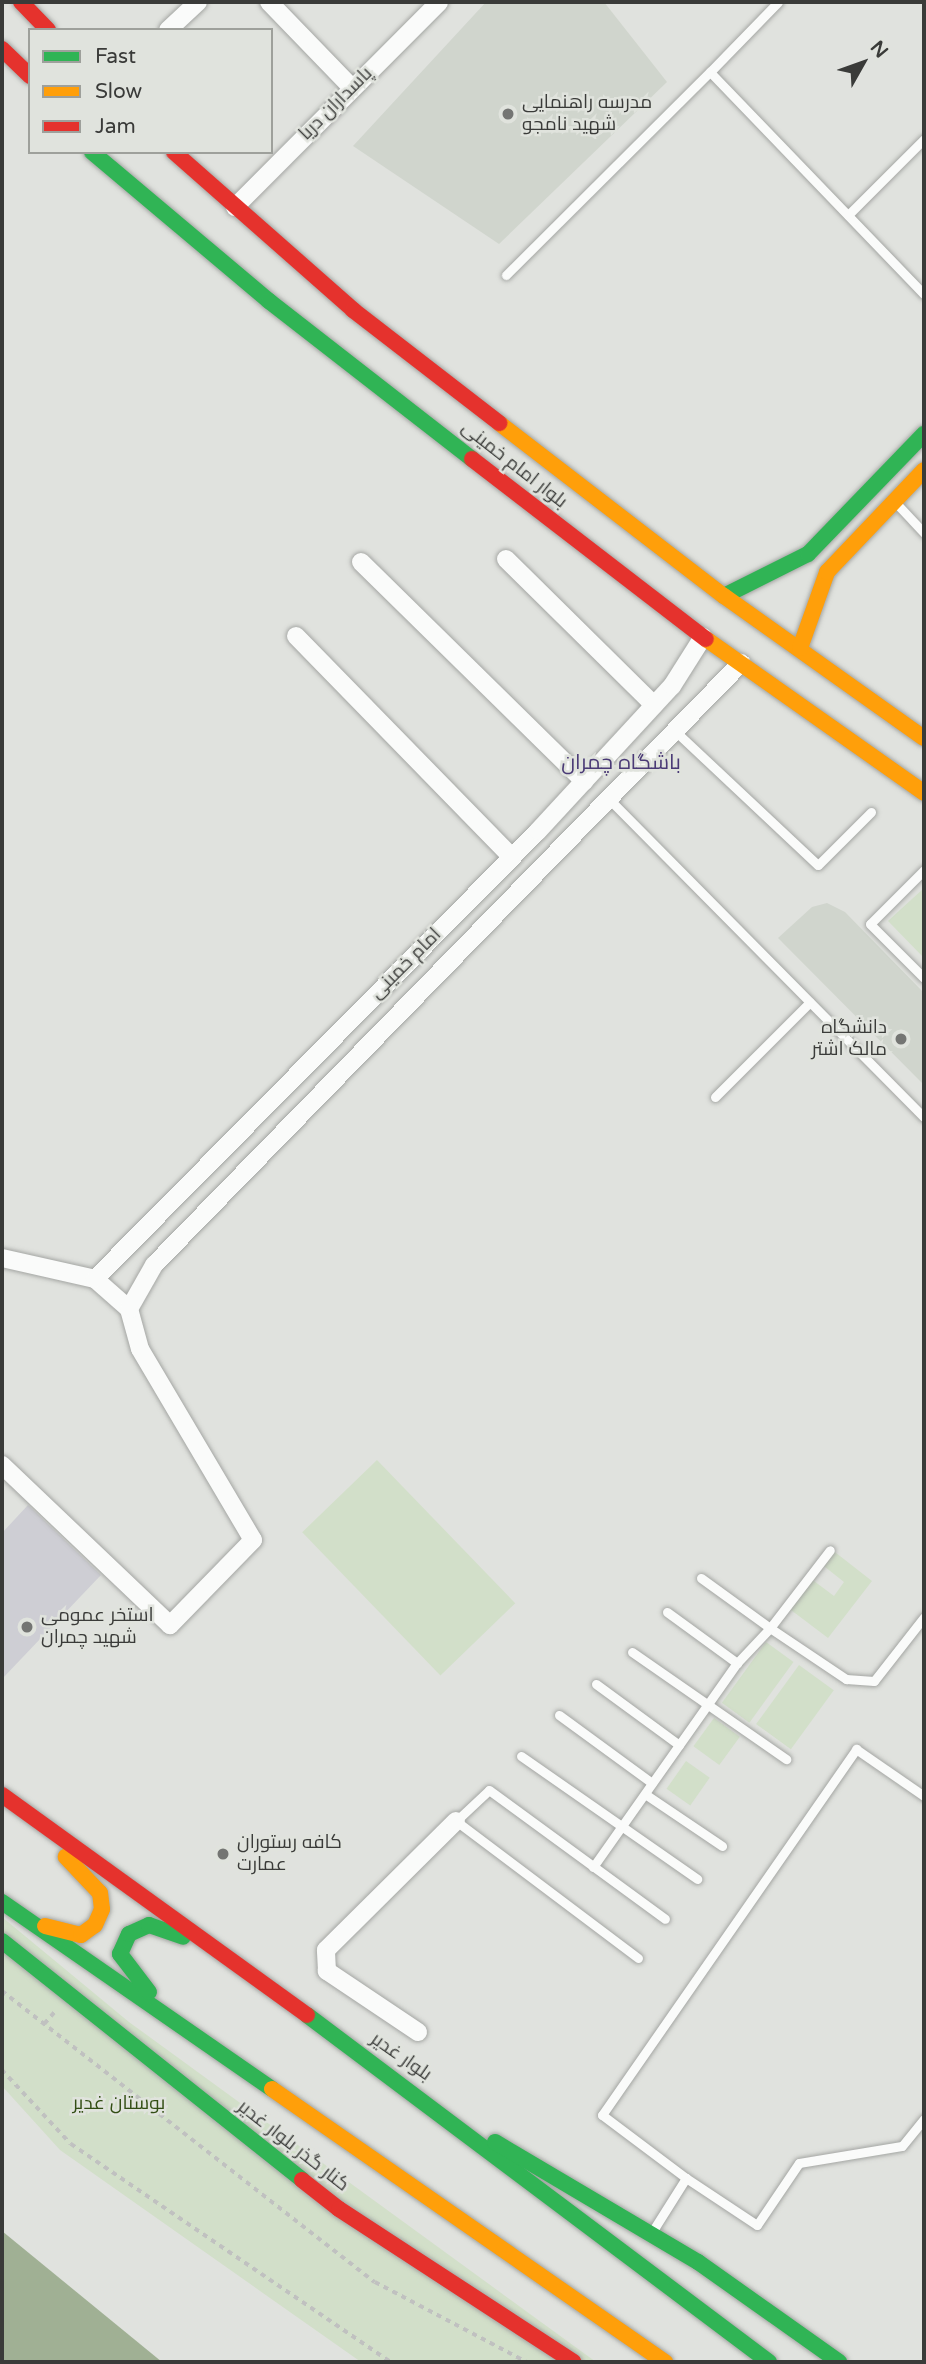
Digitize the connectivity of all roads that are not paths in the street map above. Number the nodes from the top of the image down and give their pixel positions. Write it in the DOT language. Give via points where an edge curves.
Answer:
graph roads {
  1 [pos="21,2"];
  2 [pos="198,2"];
  3 [pos="269,2"];
  4 [pos="439,2"];
  5 [pos="778,2"];
  6 [pos="46,28"];
  7 [pos="170,28"];
  8 [pos="2,48"];
  9 [pos="3,70"];
  10 [pos="710,72"];
  11 [pos="28,74"];
  12 [pos="352,88"];
  13 [pos="28,91"];
  14 [pos="924,139"];
  15 [pos="94,154"];
  16 [pos="176,154"];
  17 [pos="235,207"];
  18 [pos="848,215"];
  19 [pos="506,275"];
  20 [pos="924,294"];
  21 [pos="924,434"];
  22 [pos="924,470"];
  23 [pos="878,483"];
  24 [pos="894,501"];
  25 [pos="924,533"];
  26 [pos="506,559"];
  27 [pos="361,562"];
  28 [pos="724,596"];
  29 [pos="296,636"];
  30 [pos="703,637"];
  31 [pos="800,648"];
  32 [pos="741,663"];
  33 [pos="654,705"];
  34 [pos="634,727"];
  35 [pos="674,730"];
  36 [pos="924,737"];
  37 [pos="657,747"];
  38 [pos="584,781"];
  39 [pos="924,793"];
  40 [pos="608,798"];
  41 [pos="871,811"];
  42 [pos="533,835"];
  43 [pos="552,853"];
  44 [pos="512,857"];
  45 [pos="924,870"];
  46 [pos="451,918"];
  47 [pos="471,937"];
  48 [pos="924,978"];
  49 [pos="810,1002"];
  50 [pos="363,1008"];
  51 [pos="385,1027"];
  52 [pos="279,1093"];
  53 [pos="715,1097"];
  54 [pos="302,1114"];
  55 [pos="924,1117"];
  56 [pos="198,1176"];
  57 [pos="221,1197"];
  58 [pos="2,1258"];
  59 [pos="94,1279"];
  60 [pos="129,1309"];
  61 [pos="2,1465"];
  62 [pos="830,1550"];
  63 [pos="701,1578"];
  64 [pos="667,1612"];
  65 [pos="924,1616"];
  66 [pos="770,1628"];
  67 [pos="632,1653"];
  68 [pos="737,1663"];
  69 [pos="596,1684"];
  70 [pos="707,1704"];
  71 [pos="559,1715"];
  72 [pos="679,1745"];
  73 [pos="521,1756"];
  74 [pos="786,1759"];
  75 [pos="652,1783"];
  76 [pos="645,1794"];
  77 [pos="2,1795"];
  78 [pos="924,1796"];
  79 [pos="16,1805"];
  80 [pos="456,1821"];
  81 [pos="621,1826"];
  82 [pos="722,1846"];
  83 [pos="593,1867"];
  84 [pos="697,1879"];
  85 [pos="2,1901"];
  86 [pos="665,1919"];
  87 [pos="2,1941"];
  88 [pos="638,1958"];
  89 [pos="251,1977"];
  90 [pos="418,2032"];
  91 [pos="209,2047"];
  92 [pos="445,2114"];
  93 [pos="924,2119"];
  94 [pos="687,2178"];
  95 [pos="652,2234"];
  96 [pos="574,2362"];
  97 [pos="665,2362"];
  98 [pos="769,2362"];
  99 [pos="839,2362"];
  1 -- 6 [label="main road"];
  2 -- 7 [label="street"];
  3 -- 12 [label="street"];
  4 -- 12 [label="street, پاسداران دریا"];
  5 -- 10 [label="lane"];
  8 -- 11 [label="main road"];
  9 -- 13 [label="main road"];
  10 -- 18 [label="lane"];
  10 -- 19 [label="lane"];
  12 -- 17 [label="street, پاسداران دریا"];
  14 -- 18 [label="lane"];
  15 -- 30 [label="main road, بلوار امام خمینی" via="269,301"];
  16 -- 17 [label="main road, بلوار امام خمینی"];
  17 -- 28 [label="main road, بلوار امام خمینی" via="353,310"];
  18 -- 20 [label="lane"];
  21 -- 23 [label="main road"];
  22 -- 24 [label="main road"];
  23 -- 24 [label="main road"];
  23 -- 28 [label="main road" via="808,554"];
  24 -- 25 [label="lane"];
  24 -- 31 [label="main road" via="827,572"];
  26 -- 33 [label="street"];
  27 -- 38 [label="street"];
  28 -- 31 [label="main road, بلوار امام خمینی"];
  29 -- 44 [label="street"];
  30 -- 32 [label="main road, بلوار امام خمینی"];
  30 -- 33 [label="street, امام خمینی"];
  31 -- 36 [label="main road, بلوار امام خمینی"];
  32 -- 35 [label="street"];
  32 -- 39 [label="main road, بلوار امام خمینی"];
  33 -- 34 [label="street, امام خمینی"];
  34 -- 37 [label="street"];
  34 -- 38 [label="street, امام خمینی"];
  35 -- 37 [label="street"];
  35 -- 41 [label="lane" via="818,865"];
  37 -- 40 [label="street"];
  38 -- 42 [label="street, امام خمینی"];
  40 -- 43 [label="street"];
  40 -- 49 [label="lane"];
  42 -- 43 [label="street"];
  42 -- 44 [label="street, امام خمینی"];
  43 -- 47 [label="street"];
  44 -- 46 [label="street, امام خمینی"];
  45 -- 48 [label="lane" via="870,924"];
  46 -- 47 [label="street"];
  46 -- 50 [label="street, امام خمینی"];
  47 -- 51 [label="street"];
  49 -- 53 [label="lane"];
  49 -- 55 [label="lane"];
  50 -- 51 [label="street"];
  50 -- 52 [label="street, امام خمینی"];
  51 -- 54 [label="street"];
  52 -- 54 [label="street"];
  52 -- 56 [label="street, امام خمینی"];
  54 -- 57 [label="street"];
  56 -- 57 [label="street"];
  56 -- 59 [label="street, امام خمینی"];
  57 -- 60 [label="street" via="154,1265"];
  58 -- 59 [label="street"];
  59 -- 60 [label="street"];
  60 -- 61 [label="street" via="139,1349 253,1540 170,1625"];
  62 -- 66 [label="lane"];
  63 -- 66 [label="lane"];
  64 -- 68 [label="lane"];
  65 -- 66 [label="lane" via="874,1681 846,1679"];
  66 -- 68 [label="lane"];
  67 -- 70 [label="lane"];
  68 -- 70 [label="lane"];
  69 -- 72 [label="lane"];
  70 -- 72 [label="lane"];
  70 -- 74 [label="lane"];
  71 -- 75 [label="lane"];
  72 -- 75 [label="lane"];
  73 -- 81 [label="lane"];
  75 -- 76 [label="lane"];
  76 -- 81 [label="lane"];
  76 -- 82 [label="lane"];
  77 -- 79 [label="main road, بلوار غدیر"];
  78 -- 94 [label="lane" via="856,1749 602,2115"];
  79 -- 85 [label="main road" via="100,1893 102,1909 94,1925 81,1935 58,1932"];
  79 -- 89 [label="main road, بلوار غدیر"];
  80 -- 83 [label="lane" via="489,1790"];
  80 -- 88 [label="lane"];
  80 -- 90 [label="street" via="327,1950 327,1971"];
  81 -- 83 [label="lane"];
  81 -- 84 [label="lane"];
  83 -- 86 [label="lane"];
  85 -- 91 [label="main road"];
  87 -- 96 [label="main road, کنار گذر بلوار غدیر" via="339,2209"];
  89 -- 91 [label="main road" via="174,1932 149,1925 129,1934 120,1954 127,1968"];
  89 -- 92 [label="main road, بلوار غدیر"];
  91 -- 97 [label="main road"];
  92 -- 95 [label="main road"];
  92 -- 98 [label="main road, بلوار غدیر"];
  93 -- 94 [label="lane" via="902,2146 799,2163 757,2225"];
  94 -- 95 [label="lane"];
  95 -- 99 [label="main road"];
}
